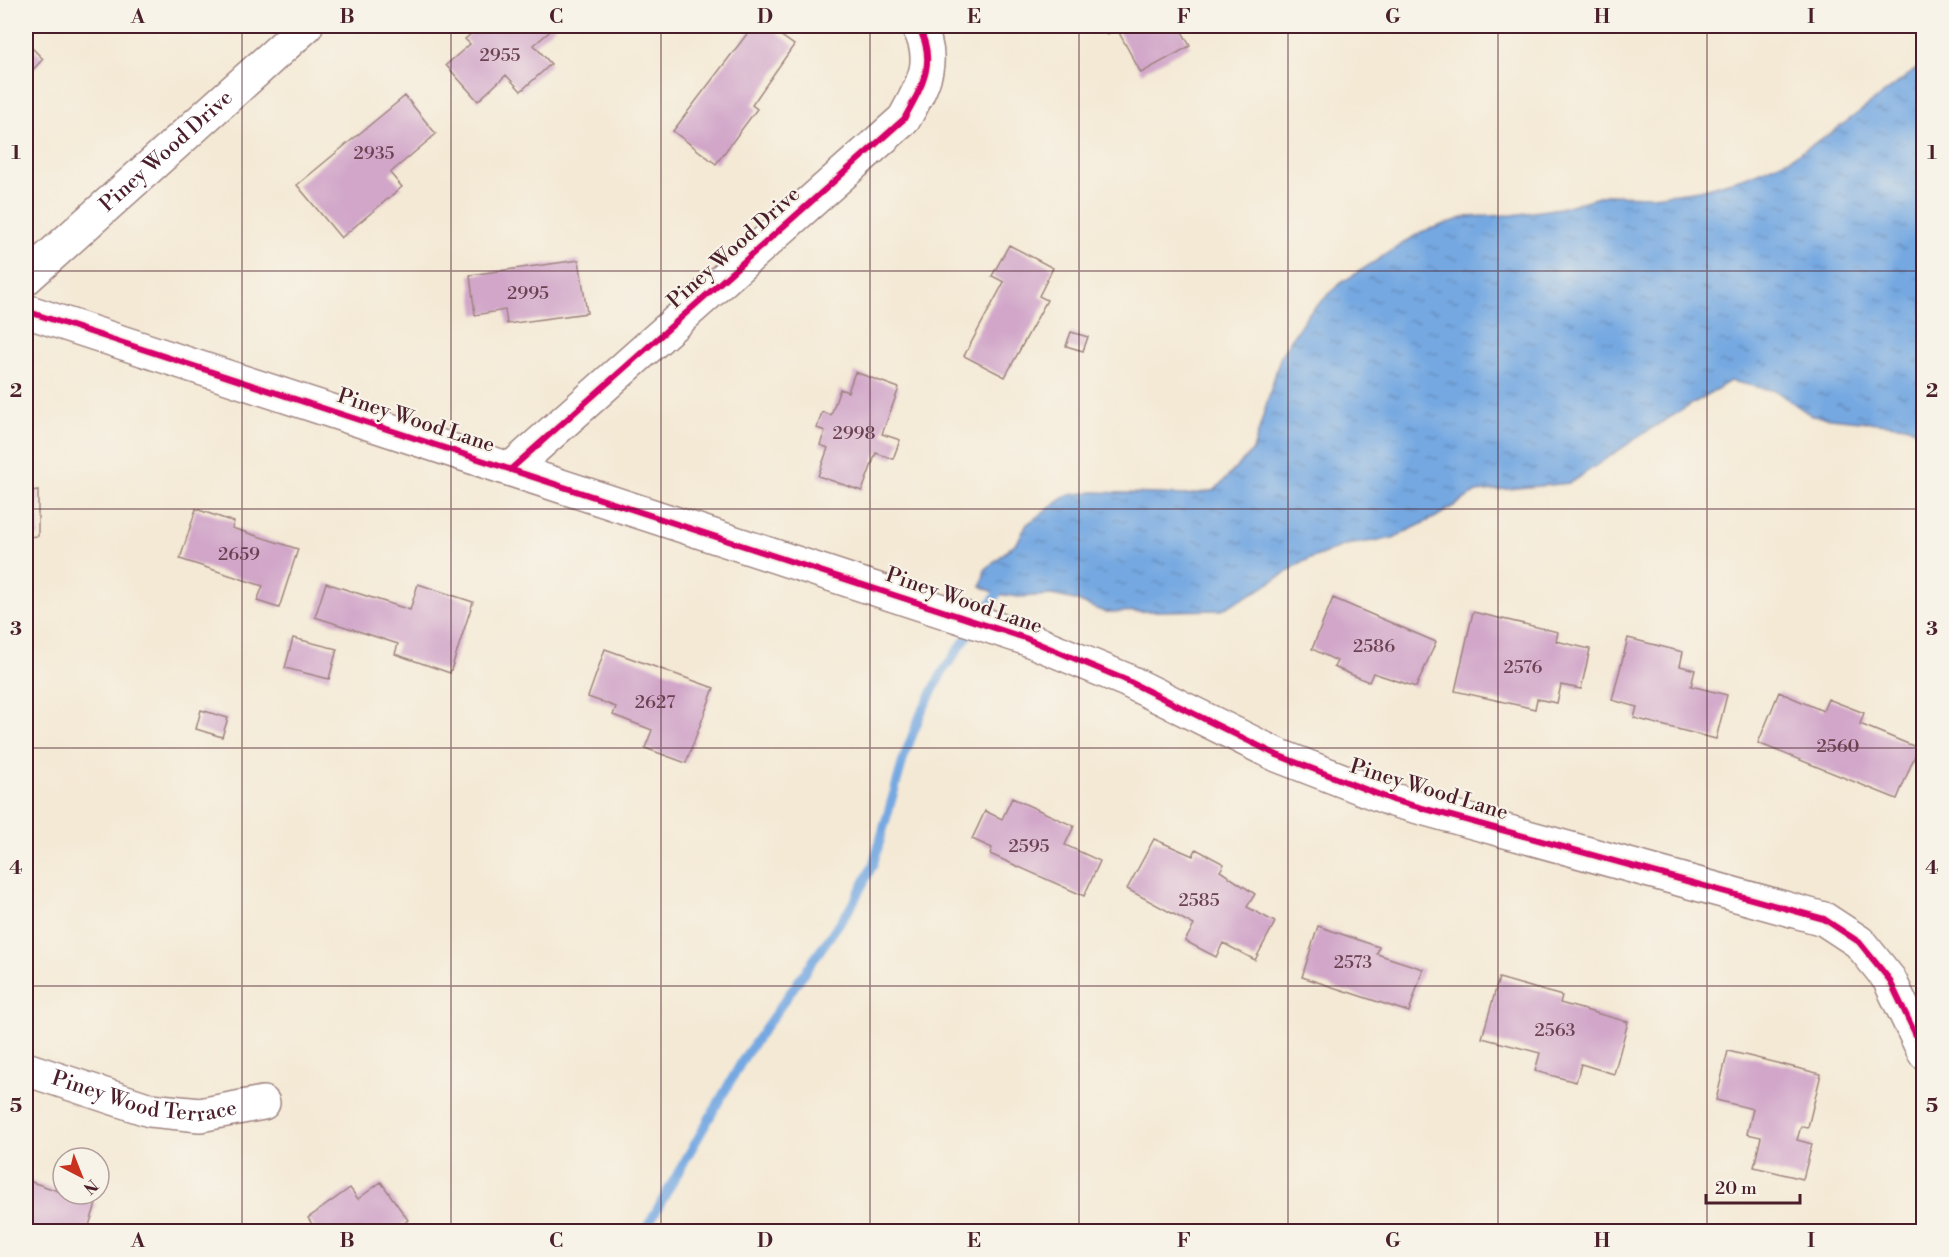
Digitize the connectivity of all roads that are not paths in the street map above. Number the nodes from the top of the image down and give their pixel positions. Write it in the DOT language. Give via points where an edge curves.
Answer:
graph roads {
  1 [pos="306,26"];
  2 [pos="918,26"];
  3 [pos="26,278"];
  4 [pos="26,311"];
  5 [pos="511,469"];
  6 [pos="1923,1052"];
  7 [pos="26,1069"];
  8 [pos="263,1103"];
  1 -- 3 [label="street, Piney Wood Drive"];
  2 -- 5 [label="street, Piney Wood Drive" via="926,40 926,80 904,119"];
  4 -- 5 [label="street, Piney Wood Lane"];
  5 -- 6 [label="street, Piney Wood Lane" via="1025,638 1126,680 1276,754 1393,800 1824,919 1859,942 1889,979"];
  7 -- 8 [label="street, Piney Wood Terrace" via="150,1110 200,1115"];
}
